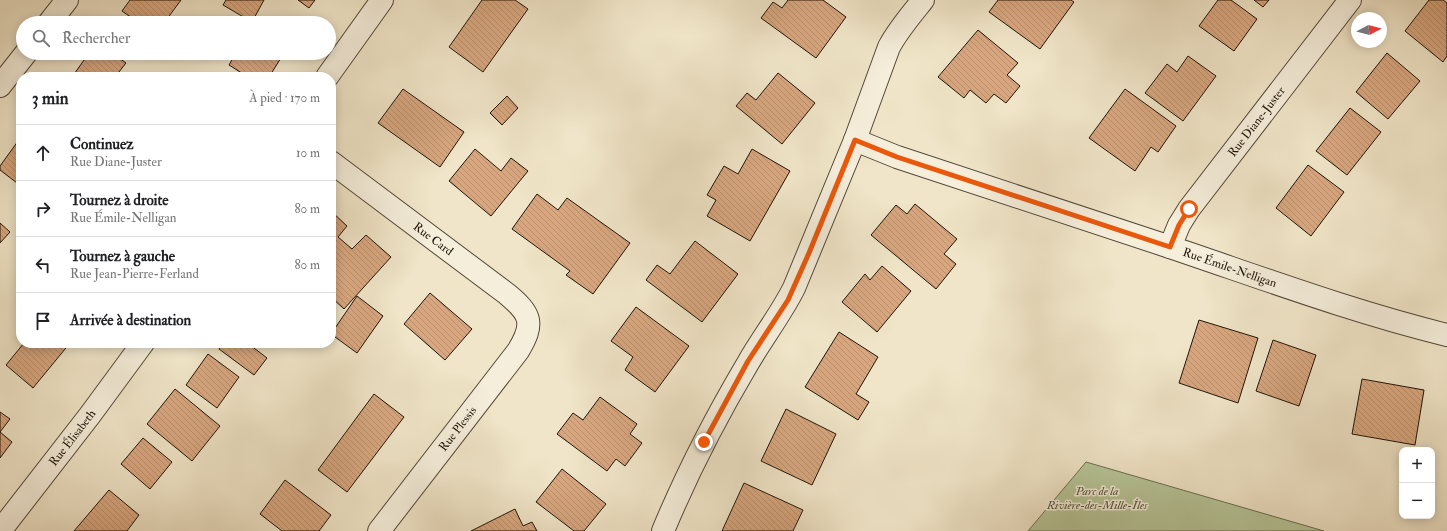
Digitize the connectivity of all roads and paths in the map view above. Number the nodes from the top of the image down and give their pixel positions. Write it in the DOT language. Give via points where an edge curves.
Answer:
graph roads {
  1 [pos="67,0"];
  2 [pos="382,0"];
  3 [pos="924,0"];
  4 [pos="1350,0"];
  5 [pos="54,16"];
  6 [pos="20,60"];
  7 [pos="331,72"];
  8 [pos="0,86"];
  9 [pos="855,140"];
  10 [pos="336,166"];
  11 [pos="1170,247"];
  12 [pos="528,322"];
  13 [pos="1447,336"];
  14 [pos="139,348"];
  15 [pos="0,531"];
  16 [pos="379,531"];
  17 [pos="663,531"];
  1 -- 5 [label="street"];
  2 -- 7 [label="street"];
  3 -- 9 [label="street" via="893,40"];
  4 -- 11 [label="street, Rue Diane-Juster" via="1189,209"];
  6 -- 8 [label="street"];
  9 -- 11 [label="street, Rue Émile-Nelligan" via="897,157"];
  9 -- 17 [label="street" via="788,300 748,361 717,417"];
  10 -- 12 [label="street, Rue Card" via="507,294 525,311"];
  11 -- 13 [label="street, Rue Émile-Nelligan" via="1327,300"];
  12 -- 16 [label="street, Rue Plessis" via="526,336 518,351"];
  14 -- 15 [label="street, Rue Élisabeth"];
}
